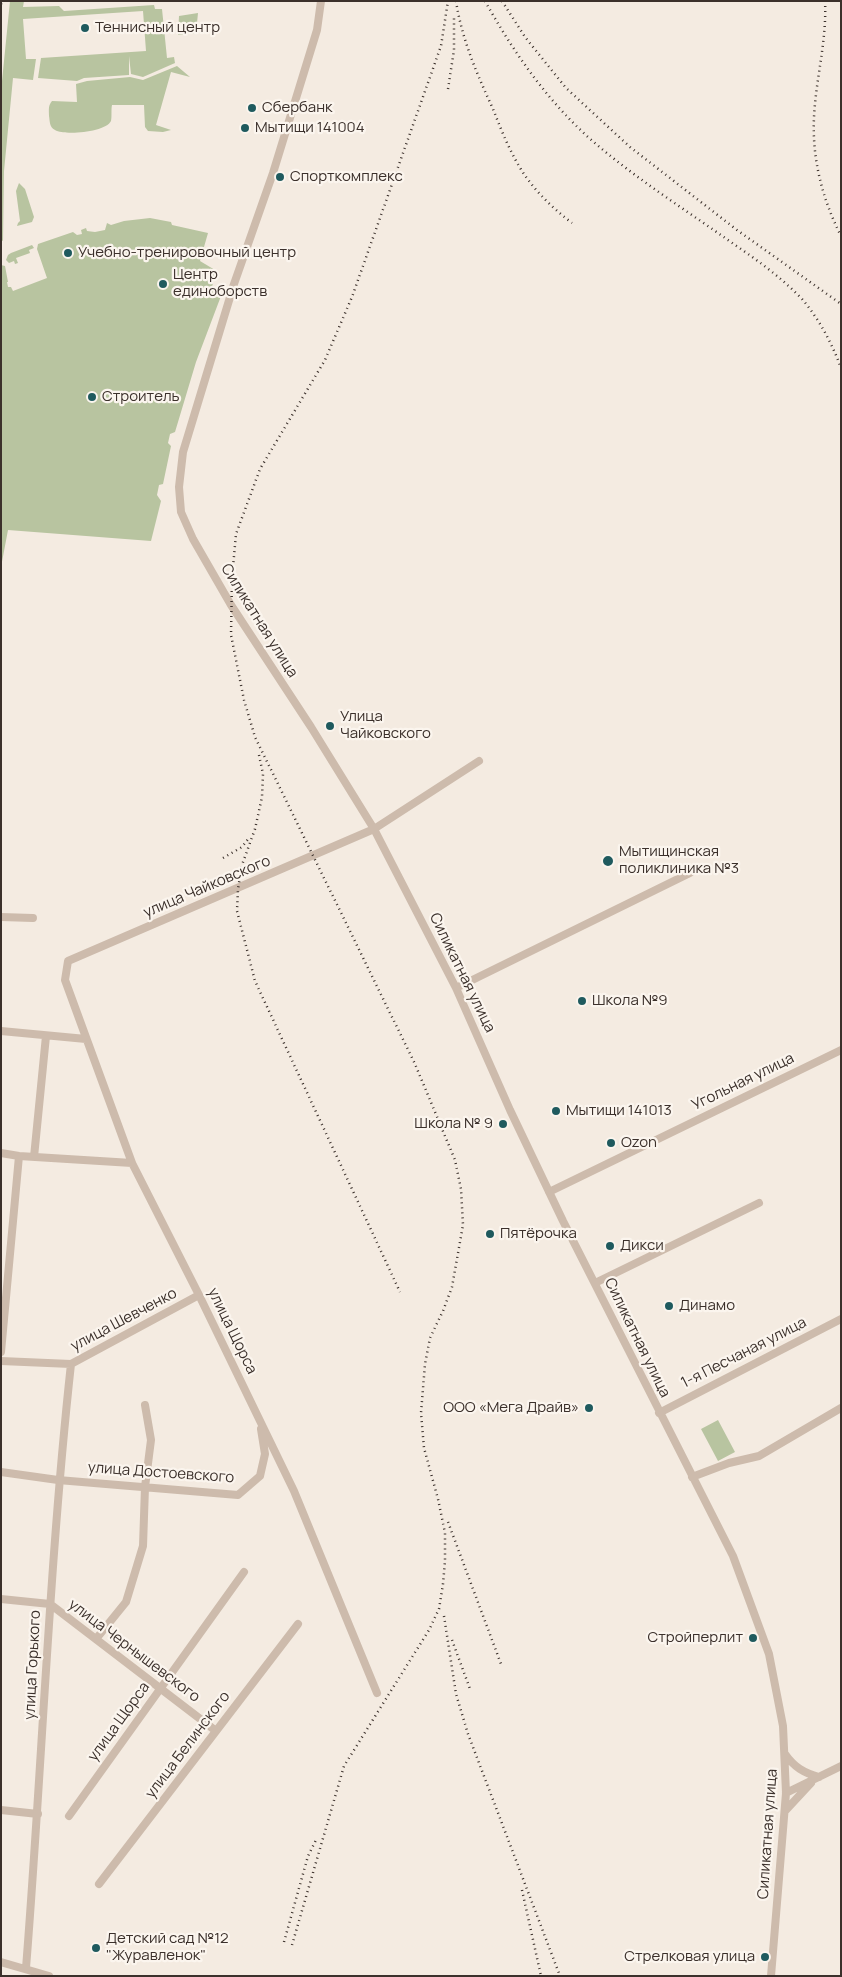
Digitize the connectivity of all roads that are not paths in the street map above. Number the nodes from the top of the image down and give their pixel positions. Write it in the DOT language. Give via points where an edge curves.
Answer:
graph roads {
  1 [pos="321,1"];
  2 [pos="479,761"];
  3 [pos="374,830"];
  4 [pos="690,873"];
  5 [pos="1,918"];
  6 [pos="33,918"];
  7 [pos="65,980"];
  8 [pos="456,988"];
  9 [pos="1,1031"];
  10 [pos="46,1036"];
  11 [pos="86,1039"];
  12 [pos="841,1050"];
  13 [pos="1,1153"];
  14 [pos="19,1156"];
  15 [pos="34,1157"];
  16 [pos="132,1163"];
  17 [pos="548,1192"];
  18 [pos="759,1202"];
  19 [pos="595,1283"];
  20 [pos="199,1295"];
  21 [pos="841,1318"];
  22 [pos="1,1352"];
  23 [pos="1,1361"];
  24 [pos="71,1364"];
  25 [pos="145,1405"];
  26 [pos="841,1408"];
  27 [pos="659,1413"];
  28 [pos="260,1422"];
  29 [pos="1,1472"];
  30 [pos="692,1477"];
  31 [pos="58,1480"];
  32 [pos="145,1487"];
  33 [pos="244,1572"];
  34 [pos="1,1599"];
  35 [pos="50,1604"];
  36 [pos="298,1624"];
  37 [pos="96,1639"];
  38 [pos="160,1688"];
  39 [pos="377,1693"];
  40 [pos="216,1731"];
  41 [pos="785,1754"];
  42 [pos="841,1766"];
  43 [pos="817,1778"];
  44 [pos="786,1793"];
  45 [pos="1,1810"];
  46 [pos="785,1811"];
  47 [pos="38,1814"];
  48 [pos="70,1816"];
  49 [pos="99,1884"];
  50 [pos="1,1962"];
  51 [pos="26,1968"];
  52 [pos="49,1976"];
  53 [pos="771,1976"];
  1 -- 3 [label="street, Силикатная улица" via="317,30 183,452 179,500 186,526 201,554"];
  2 -- 3 [label="street"];
  3 -- 7 [label="street, улица Чайковского" via="68,961"];
  3 -- 8 [label="street, Силикатная улица"];
  4 -- 8 [label="street"];
  5 -- 6 [label="street"];
  7 -- 11 [label="street, улица Щорса"];
  8 -- 17 [label="street, Силикатная улица"];
  9 -- 10 [label="street"];
  10 -- 11 [label="street"];
  10 -- 15 [label="street"];
  11 -- 16 [label="street, улица Щорса"];
  12 -- 17 [label="street, Угольная улица"];
  13 -- 14 [label="street"];
  14 -- 15 [label="street"];
  14 -- 22 [label="street"];
  15 -- 16 [label="street"];
  16 -- 20 [label="street, улица Щорса"];
  17 -- 19 [label="street, Силикатная улица"];
  18 -- 19 [label="street"];
  19 -- 27 [label="street, Силикатная улица"];
  20 -- 24 [label="street, улица Шевченко"];
  20 -- 28 [label="street, улица Щорса"];
  21 -- 27 [label="street, 1-я Песчаная улица"];
  23 -- 24 [label="street, улица Шевченко"];
  24 -- 31 [label="street, улица Горького"];
  25 -- 32 [label="street" via="151,1440"];
  26 -- 30 [label="street" via="759,1456 730,1462"];
  27 -- 30 [label="street, Силикатная улица"];
  28 -- 32 [label="street, улица Достоевского" via="265,1454 260,1476 238,1495"];
  28 -- 39 [label="street, улица Щорса" via="294,1491"];
  29 -- 31 [label="street, улица Достоевского"];
  30 -- 41 [label="street, Силикатная улица" via="733,1556 769,1654"];
  31 -- 32 [label="street, улица Достоевского"];
  31 -- 35 [label="street, улица Горького"];
  32 -- 37 [label="street" via="143,1546 126,1602"];
  33 -- 38 [label="street, улица Щорса"];
  34 -- 35 [label="street, улица Чернышевского"];
  35 -- 37 [label="street, улица Чернышевского"];
  35 -- 47 [label="street, улица Горького"];
  36 -- 40 [label="street, улица Белинского"];
  37 -- 38 [label="street, улица Чернышевского"];
  38 -- 40 [label="street, улица Чернышевского"];
  38 -- 48 [label="street, улица Щорса"];
  40 -- 49 [label="street, улица Белинского"];
  41 -- 43 [label="street" via="801,1771"];
  41 -- 44 [label="street, Силикатная улица"];
  42 -- 43 [label="street"];
  43 -- 44 [label="street"];
  43 -- 46 [label="street"];
  44 -- 46 [label="street, Силикатная улица"];
  45 -- 47 [label="street"];
  46 -- 53 [label="street, Силикатная улица"];
  47 -- 51 [label="street, улица Горького"];
  50 -- 51 [label="street"];
  51 -- 52 [label="street"];
}
